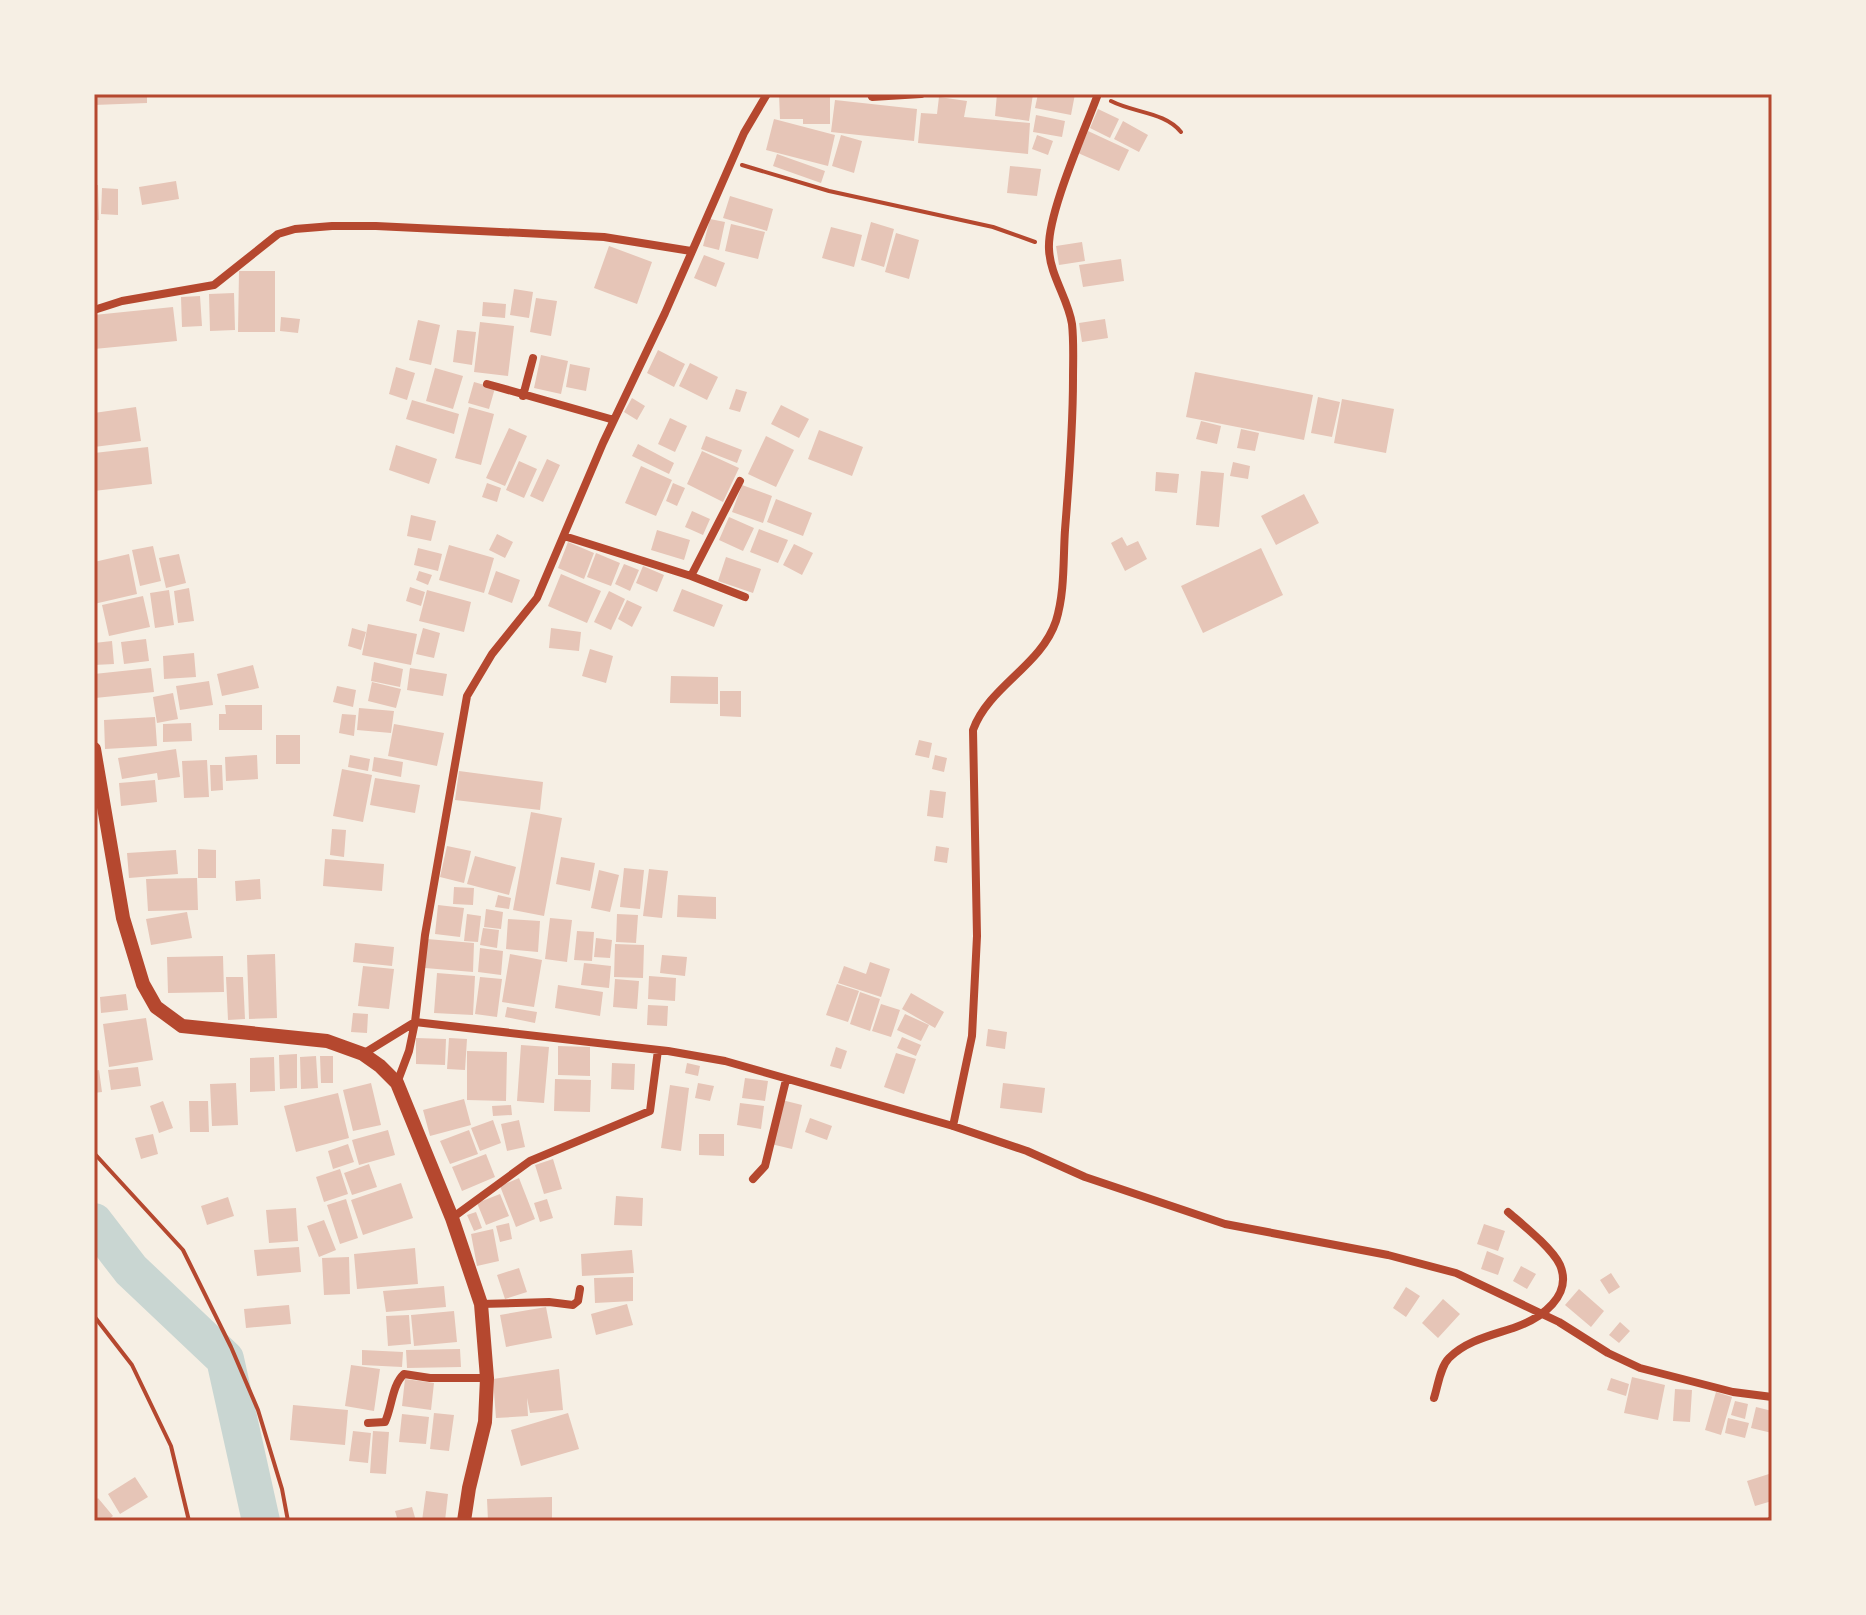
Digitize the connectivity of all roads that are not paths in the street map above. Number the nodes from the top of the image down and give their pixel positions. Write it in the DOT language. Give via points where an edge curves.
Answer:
graph roads {
  1 [pos="767,94"];
  2 [pos="871,94"];
  3 [pos="921,94"];
  4 [pos="1098,94"];
  5 [pos="691,251"];
  6 [pos="94,310"];
  7 [pos="533,358"];
  8 [pos="487,384"];
  9 [pos="523,396"];
  10 [pos="614,420"];
  11 [pos="740,481"];
  12 [pos="564,536"];
  13 [pos="691,576"];
  14 [pos="745,597"];
  15 [pos="94,749"];
  16 [pos="415,1022"];
  17 [pos="658,1050"];
  18 [pos="363,1054"];
  19 [pos="786,1080"];
  20 [pos="397,1083"];
  21 [pos="953,1126"];
  22 [pos="753,1179"];
  23 [pos="1508,1212"];
  24 [pos="452,1218"];
  25 [pos="580,1289"];
  26 [pos="481,1304"];
  27 [pos="1542,1315"];
  28 [pos="487,1378"];
  29 [pos="1772,1397"];
  30 [pos="1434,1398"];
  31 [pos="368,1423"];
  32 [pos="464,1521"];
  1 -- 5 [label="street"];
  2 -- 3 [label="street"];
  4 -- 21 [label="street" via="1048,248 1072,324 1073,413 1056,621 1043,645 980,711 973,730 977,846 972,1036"];
  5 -- 6 [label="street" via="604,237 362,226 295,229 278,234 214,285"];
  5 -- 10 [label="street"];
  7 -- 9 [label="street"];
  8 -- 9 [label="street"];
  9 -- 10 [label="street"];
  10 -- 12 [label="street"];
  11 -- 13 [label="street"];
  12 -- 13 [label="street"];
  12 -- 16 [label="street" via="537,598 492,654 467,696"];
  13 -- 14 [label="street"];
  15 -- 18 [label="street" via="123,918 143,984 156,1007 182,1026 327,1041"];
  16 -- 17 [label="street"];
  16 -- 18 [label="street"];
  16 -- 20 [label="street"];
  17 -- 19 [label="street" via="725,1061"];
  17 -- 24 [label="street" via="650,1111 530,1161"];
  18 -- 20 [label="street"];
  19 -- 21 [label="street"];
  19 -- 22 [label="street" via="765,1166"];
  20 -- 24 [label="street"];
  21 -- 27 [label="street" via="1225,1224 1456,1273"];
  23 -- 27 [label="street" via="1560,1267 1559,1295"];
  24 -- 26 [label="street"];
  25 -- 26 [label="street" via="573,1305"];
  26 -- 28 [label="street"];
  27 -- 29 [label="street" via="1640,1368"];
  27 -- 30 [label="street" via="1484,1337 1449,1358"];
  28 -- 31 [label="street" via="404,1374 385,1422"];
  28 -- 32 [label="street" via="485,1422"];
}
